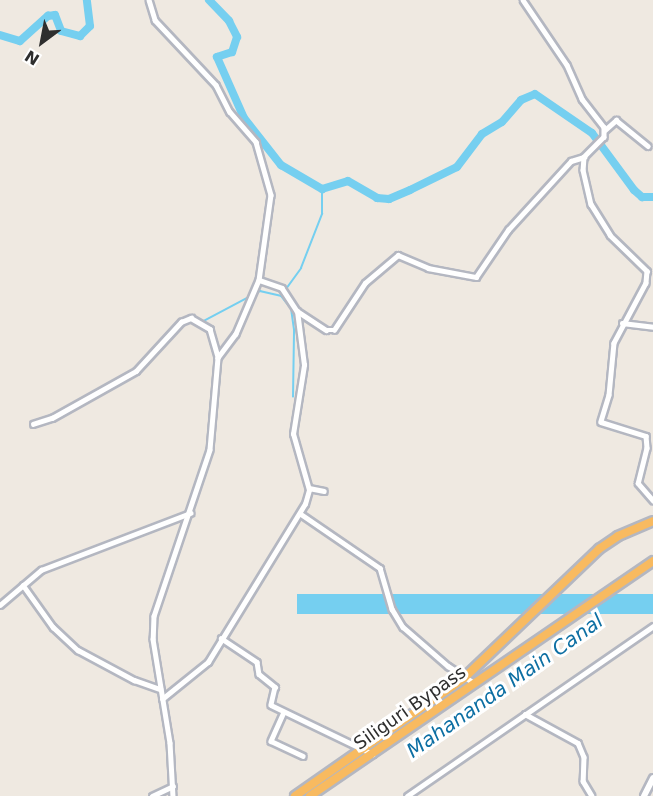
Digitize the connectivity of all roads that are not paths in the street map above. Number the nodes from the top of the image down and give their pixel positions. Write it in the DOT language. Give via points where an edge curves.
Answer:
graph roads {
  1 [pos="149,0"];
  2 [pos="523,0"];
  3 [pos="605,130"];
  4 [pos="648,146"];
  5 [pos="584,157"];
  6 [pos="259,280"];
  7 [pos="297,311"];
  8 [pos="622,323"];
  9 [pos="653,327"];
  10 [pos="218,358"];
  11 [pos="33,424"];
  12 [pos="309,488"];
  13 [pos="324,491"];
  14 [pos="653,500"];
  15 [pos="190,513"];
  16 [pos="301,514"];
  17 [pos="653,521"];
  18 [pos="653,561"];
  19 [pos="22,585"];
  20 [pos="0,605"];
  21 [pos="653,626"];
  22 [pos="221,638"];
  23 [pos="464,678"];
  24 [pos="474,683"];
  25 [pos="160,689"];
  26 [pos="162,699"];
  27 [pos="284,712"];
  28 [pos="525,714"];
  29 [pos="369,752"];
  30 [pos="303,756"];
  31 [pos="653,778"];
  32 [pos="173,786"];
  33 [pos="152,796"];
  34 [pos="173,796"];
  35 [pos="295,796"];
  36 [pos="310,796"];
  37 [pos="407,796"];
  38 [pos="592,796"];
  39 [pos="644,796"];
  1 -- 6 [label="street" via="155,20 216,85 230,112 256,142 271,195"];
  2 -- 3 [label="street"];
  3 -- 4 [label="street" via="616,120"];
  3 -- 5 [label="street" via="604,137"];
  5 -- 7 [label="street" via="571,161 508,230 476,277 470,279 428,268 398,255 365,283 334,330 326,330"];
  5 -- 8 [label="street" via="585,187 596,214 648,277"];
  6 -- 7 [label="street" via="284,290"];
  6 -- 10 [label="street" via="236,334"];
  7 -- 12 [label="street" via="304,365 293,434"];
  8 -- 9 [label="street"];
  8 -- 14 [label="street" via="612,350 609,394 601,422 646,436 638,483"];
  10 -- 11 [label="street" via="210,329 191,318 181,322 136,371 52,418"];
  10 -- 15 [label="street" via="210,450"];
  12 -- 13 [label="street"];
  12 -- 16 [label="street"];
  15 -- 19 [label="street" via="95,552 71,557 41,570"];
  15 -- 25 [label="street" via="154,616"];
  16 -- 22 [label="street" via="248,602"];
  16 -- 23 [label="street" via="380,568 392,609 403,627"];
  17 -- 23 [label="highway" via="600,549"];
  18 -- 24 [label="highway, Siliguri Bypass"];
  19 -- 20 [label="street"];
  19 -- 25 [label="street" via="53,627 78,650 134,680"];
  21 -- 28 [label="street"];
  22 -- 26 [label="street" via="208,662"];
  22 -- 27 [label="street" via="257,662 259,674 275,687 271,705"];
  23 -- 24 [label="street"];
  23 -- 29 [label="highway"];
  24 -- 29 [label="highway, Siliguri Bypass"];
  25 -- 26 [label="street"];
  26 -- 32 [label="street"];
  27 -- 29 [label="street"];
  27 -- 30 [label="street" via="271,741"];
  28 -- 37 [label="street"];
  28 -- 38 [label="street" via="578,742 584,757 583,781"];
  29 -- 35 [label="highway"];
  29 -- 36 [label="highway, Siliguri Bypass"];
  31 -- 39 [label="street"];
  32 -- 33 [label="street"];
  32 -- 34 [label="street"];
}
